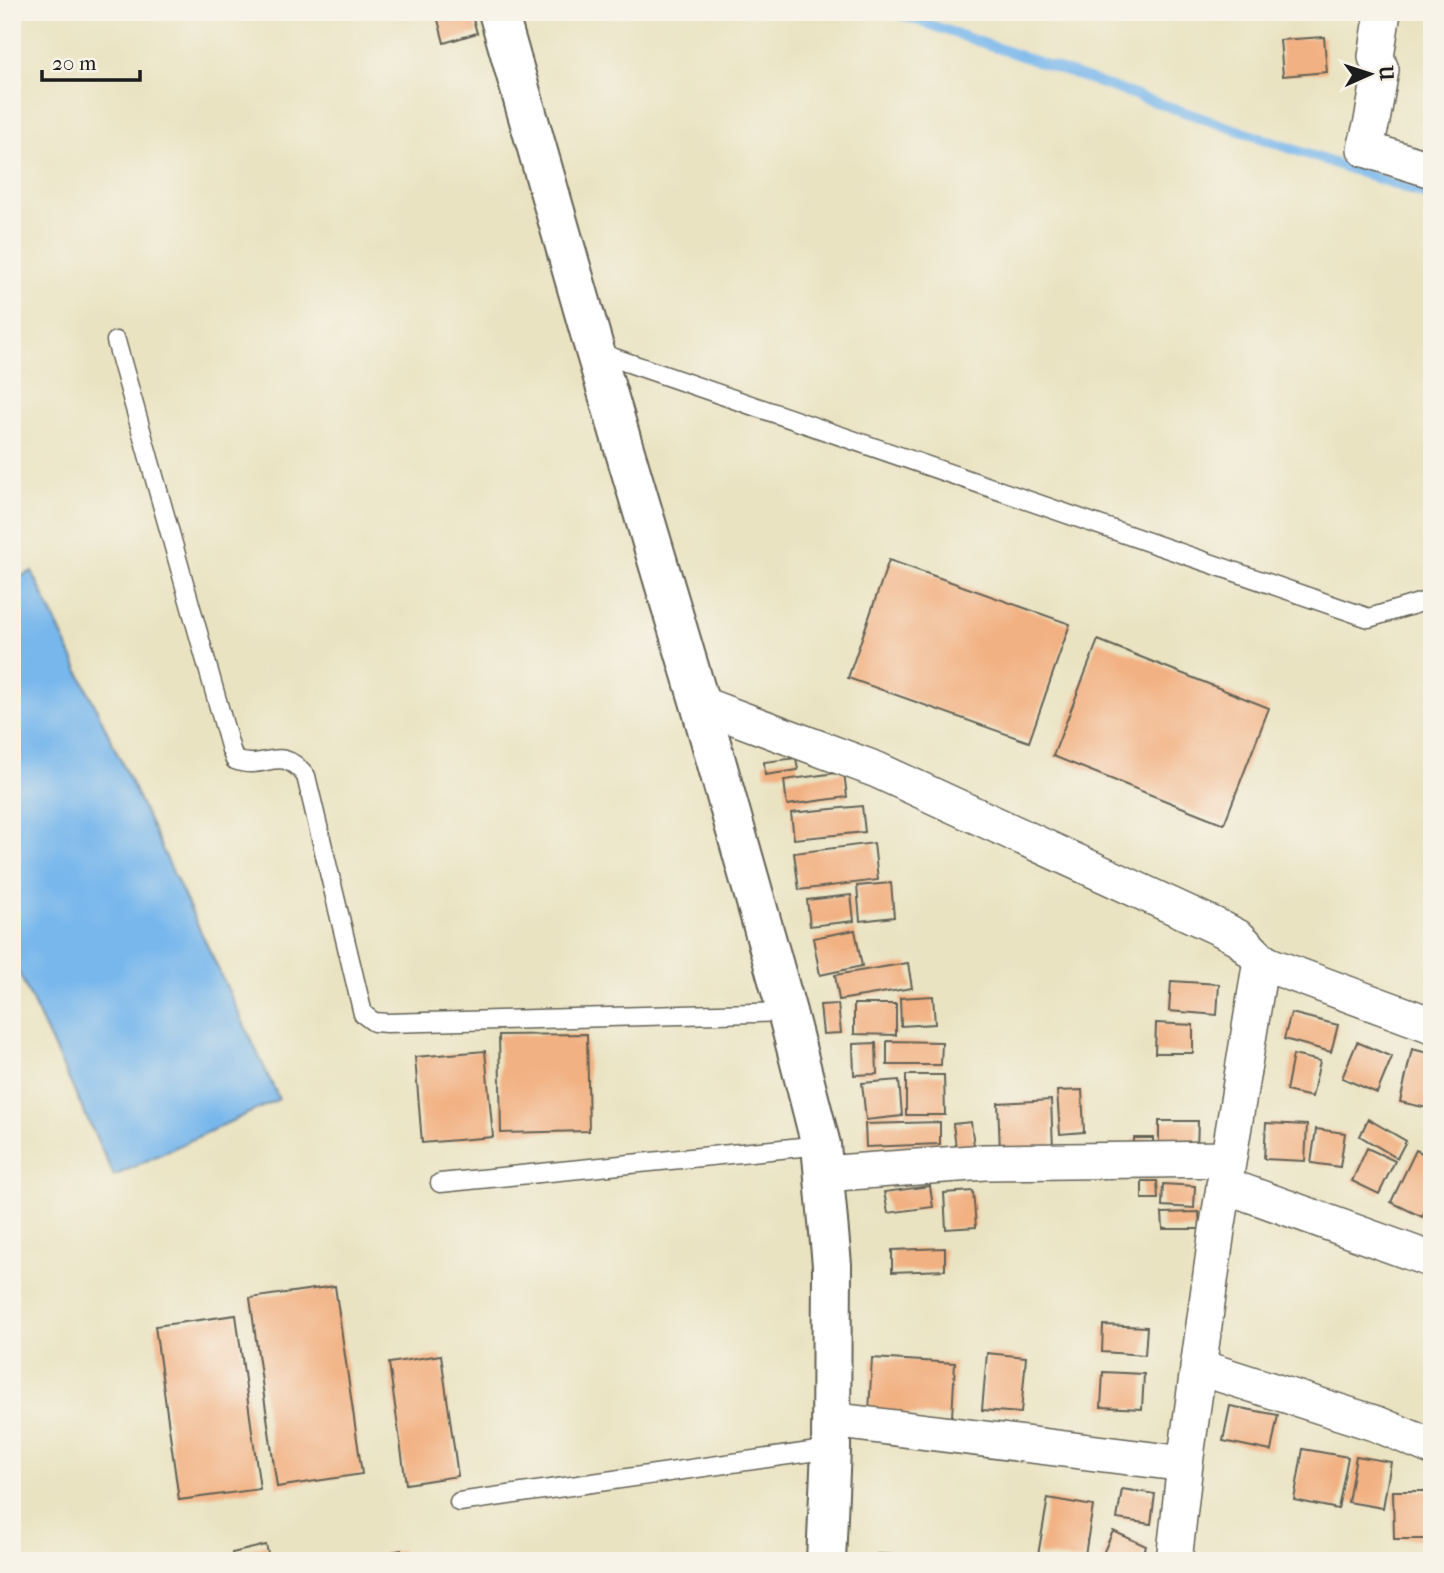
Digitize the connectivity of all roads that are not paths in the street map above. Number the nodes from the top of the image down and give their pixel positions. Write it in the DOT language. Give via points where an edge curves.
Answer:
graph roads {
  1 [pos="498,12"];
  2 [pos="1383,12"];
  3 [pos="1432,170"];
  4 [pos="116,341"];
  5 [pos="595,351"];
  6 [pos="1432,599"];
  7 [pos="699,704"];
  8 [pos="1261,960"];
  9 [pos="787,1012"];
  10 [pos="1432,1025"];
  11 [pos="822,1159"];
  12 [pos="1226,1172"];
  13 [pos="440,1183"];
  14 [pos="1432,1261"];
  15 [pos="1198,1367"];
  16 [pos="831,1434"];
  17 [pos="1432,1447"];
  18 [pos="1185,1464"];
  19 [pos="459,1502"];
  20 [pos="826,1561"];
  21 [pos="1174,1561"];
  1 -- 5 [label="main road"];
  2 -- 3 [label="street" via="1376,57 1381,70 1365,149"];
  4 -- 9 [label="lane" via="231,750 235,760 244,764 283,758 306,776 363,1014 373,1022 387,1023"];
  5 -- 6 [label="lane" via="1369,618"];
  5 -- 7 [label="main road"];
  7 -- 8 [label="street" via="877,770 1220,928 1239,938"];
  7 -- 9 [label="main road"];
  8 -- 10 [label="street"];
  8 -- 12 [label="street"];
  9 -- 11 [label="main road"];
  11 -- 12 [label="street"];
  11 -- 13 [label="lane"];
  11 -- 16 [label="main road" via="832,1265"];
  12 -- 14 [label="street"];
  12 -- 15 [label="street"];
  15 -- 17 [label="street" via="1377,1424"];
  15 -- 18 [label="street"];
  16 -- 18 [label="street"];
  16 -- 19 [label="lane"];
  16 -- 20 [label="main road"];
  18 -- 21 [label="street"];
}
